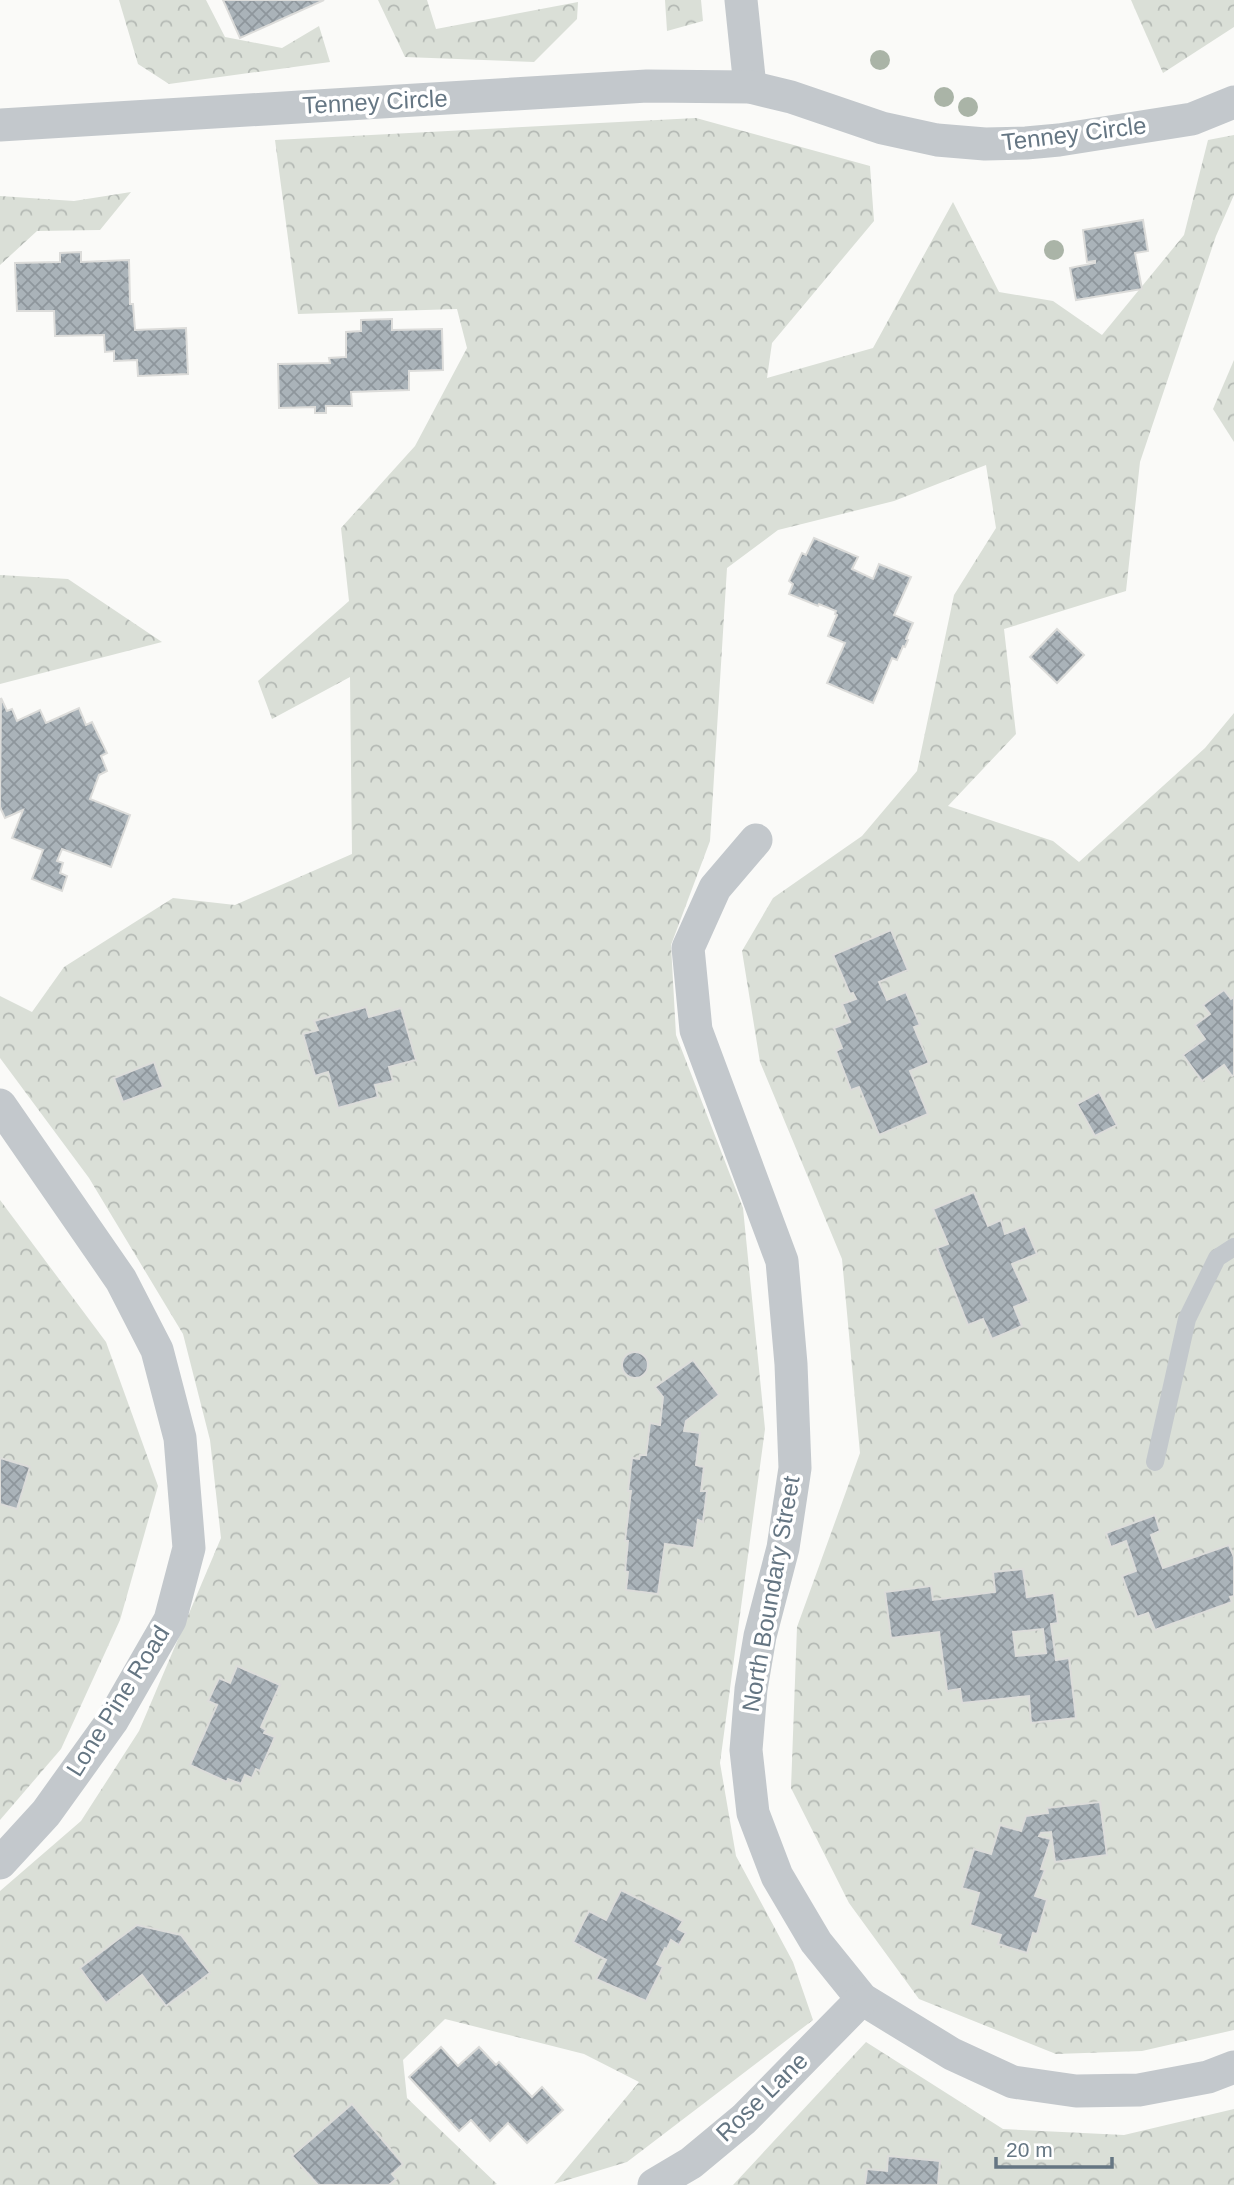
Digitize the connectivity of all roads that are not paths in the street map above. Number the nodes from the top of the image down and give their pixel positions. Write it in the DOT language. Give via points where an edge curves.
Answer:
graph roads {
  1 [pos="741,0"];
  2 [pos="750,87"];
  3 [pos="1234,102"];
  4 [pos="0,125"];
  5 [pos="756,840"];
  6 [pos="0,1105"];
  7 [pos="1234,1247"];
  8 [pos="1155,1462"];
  9 [pos="0,1863"];
  10 [pos="862,1999"];
  11 [pos="1234,2067"];
  12 [pos="654,2185"];
  1 -- 2 [label="street"];
  2 -- 3 [label="street, Tenney Circle" via="791,96 882,128 985,145 1048,141 1192,118"];
  2 -- 4 [label="street, Tenney Circle" via="647,86"];
  5 -- 10 [label="street, North Boundary Street" via="715,888 688,948 696,1030 782,1261 791,1364 795,1468 783,1548 760,1636 746,1750 753,1812 777,1876 816,1942"];
  6 -- 9 [label="street, Lone Pine Road" via="121,1280 157,1350 180,1438 189,1548 170,1620 112,1721 46,1813"];
  7 -- 8 [label="lane" via="1217,1258 1187,1319"];
  10 -- 11 [label="street, North Boundary Street" via="952,2054 1013,2082 1076,2091 1139,2090 1208,2077"];
  10 -- 12 [label="street, Rose Lane" via="744,2119 691,2163"];
}
